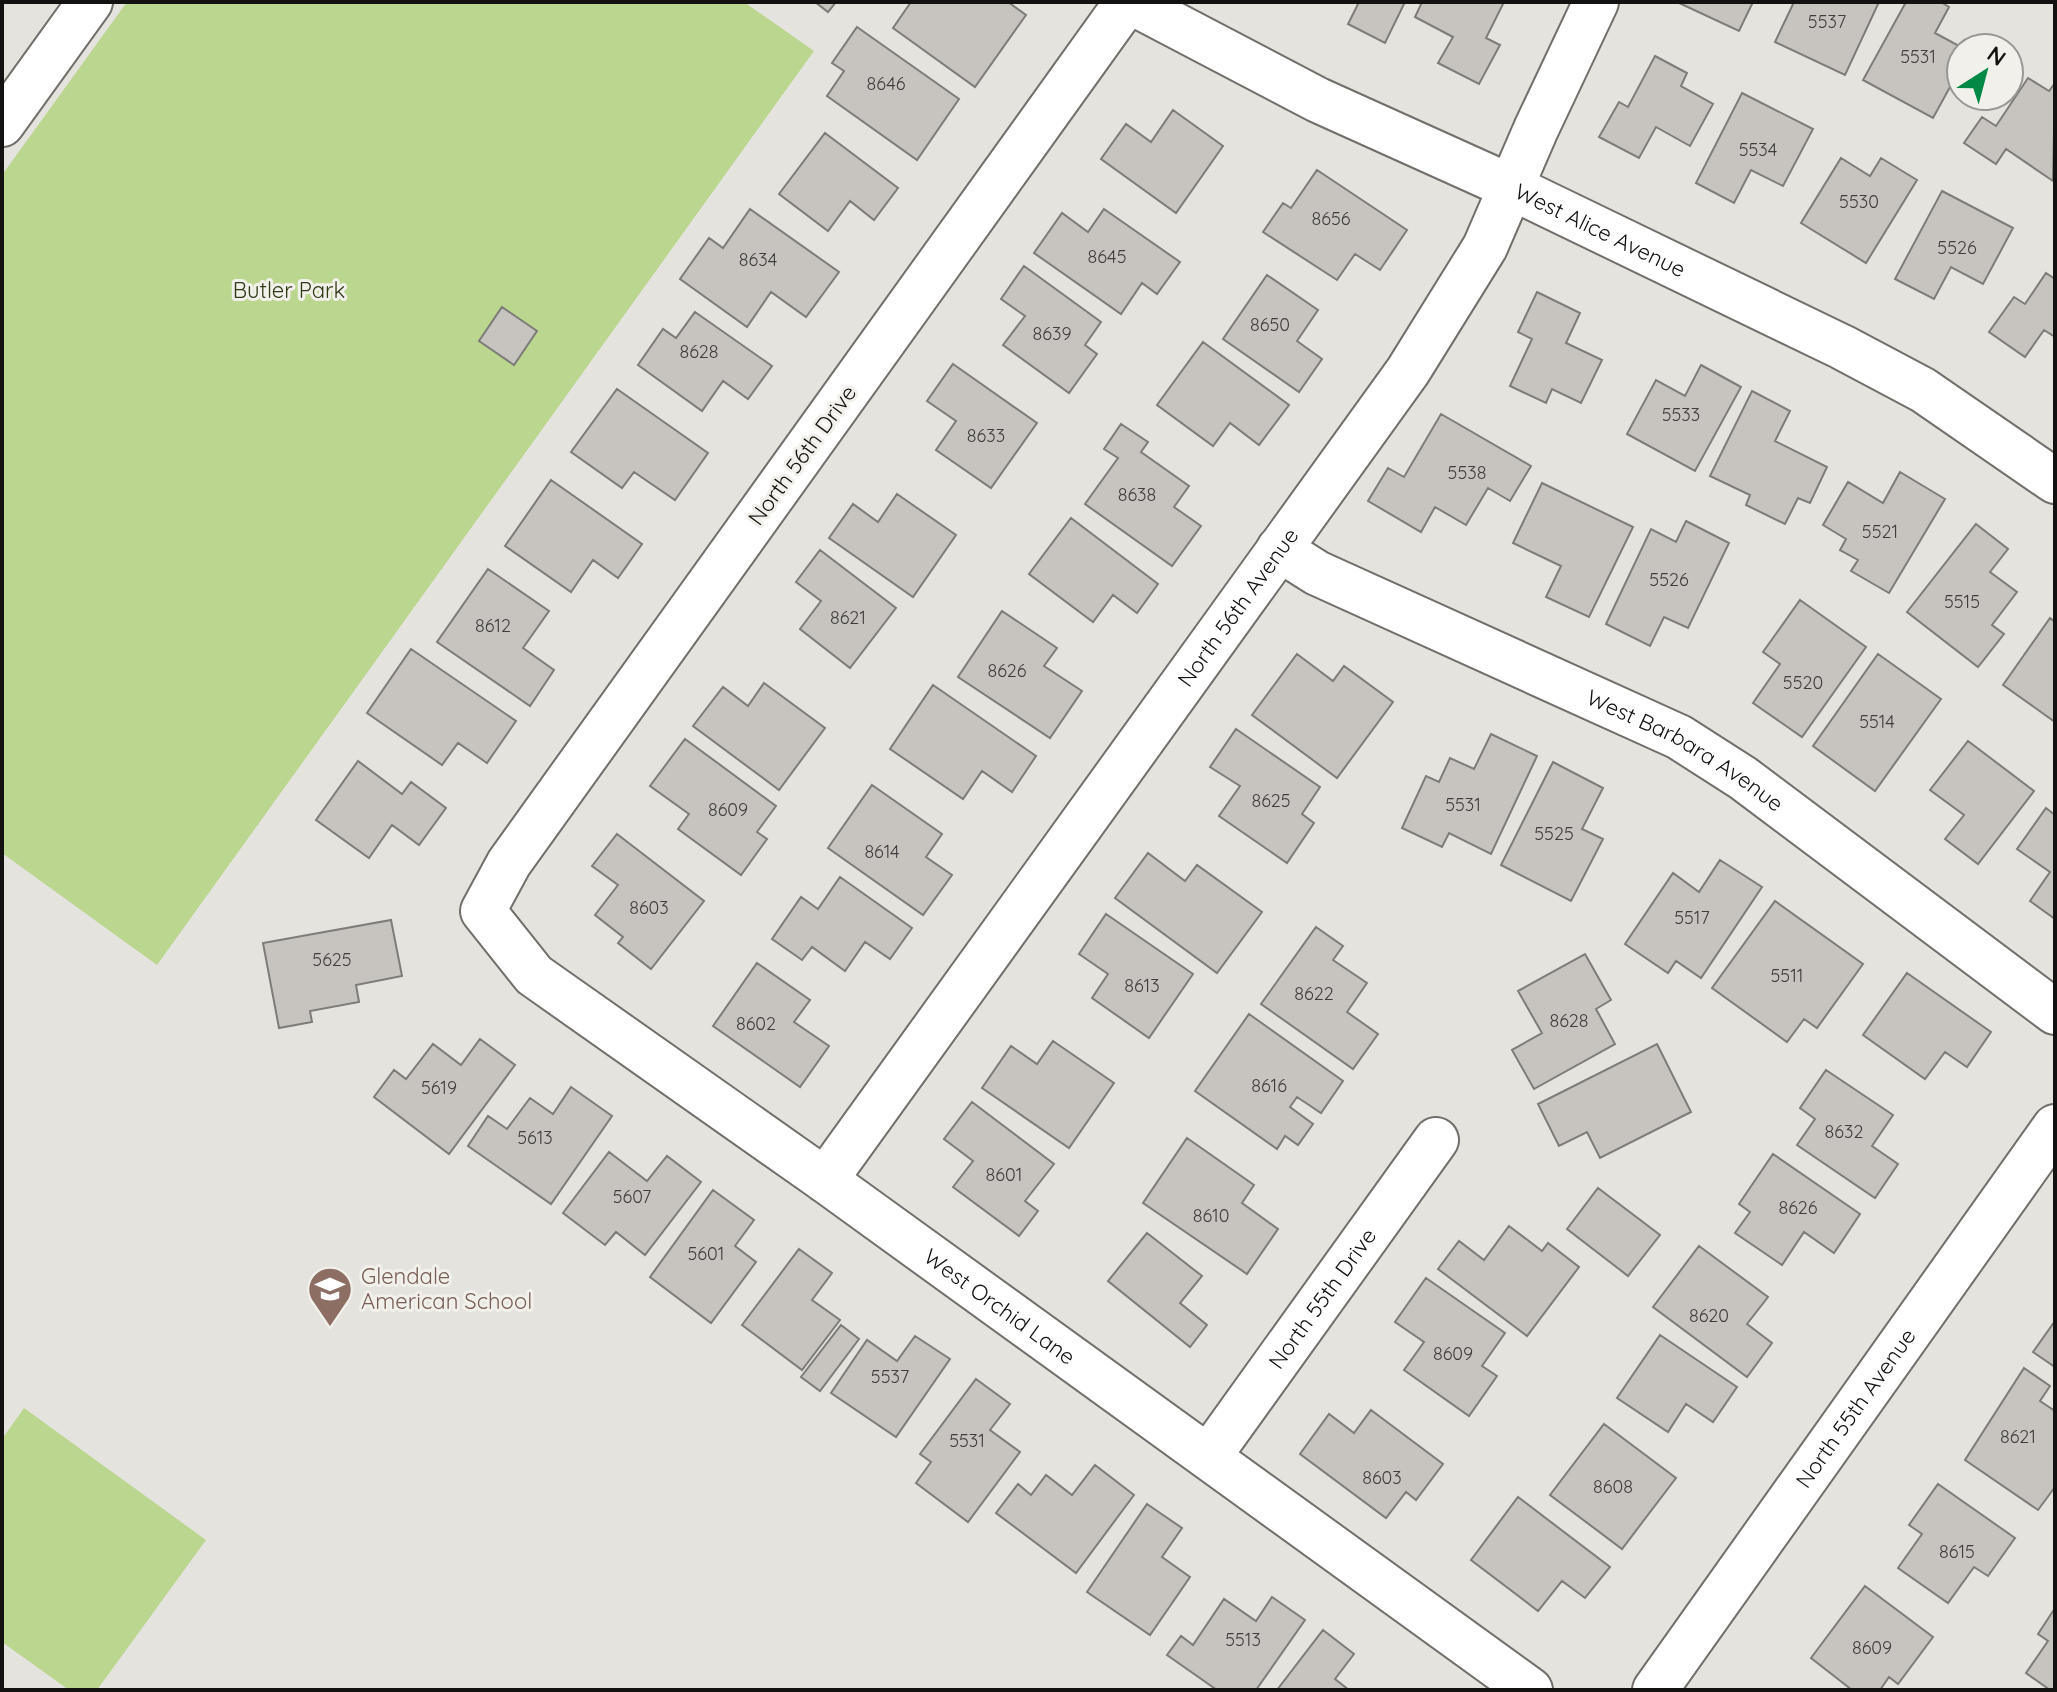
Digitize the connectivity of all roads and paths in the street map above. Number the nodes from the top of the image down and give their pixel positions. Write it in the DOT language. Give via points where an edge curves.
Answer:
graph roads {
  1 [pos="90,2"];
  2 [pos="1129,2"];
  3 [pos="1596,2"];
  4 [pos="2,124"];
  5 [pos="1511,187"];
  6 [pos="2055,481"];
  7 [pos="1279,549"];
  8 [pos="483,911"];
  9 [pos="2055,1012"];
  10 [pos="2055,1127"];
  11 [pos="1436,1140"];
  12 [pos="825,1180"];
  13 [pos="1209,1456"];
  14 [pos="1530,1690"];
  15 [pos="1655,1690"];
  1 -- 4 [label="street"];
  2 -- 5 [label="street, West Alice Avenue" via="1318,100"];
  2 -- 8 [label="street, North 56th Drive" via="519,850"];
  3 -- 5 [label="street, North 56th Avenue"];
  5 -- 6 [label="street, West Alice Avenue" via="1923,390"];
  5 -- 7 [label="street, North 56th Avenue" via="1458,296"];
  7 -- 9 [label="street, West Barbara Avenue" via="1317,573 1679,737 1743,778"];
  7 -- 12 [label="street, North 56th Avenue"];
  8 -- 12 [label="street, West Orchid Lane" via="534,975"];
  10 -- 15 [label="street, North 55th Avenue"];
  11 -- 13 [label="street, North 55th Drive"];
  12 -- 13 [label="street, West Orchid Lane"];
  13 -- 14 [label="street, West Orchid Lane"];
}
